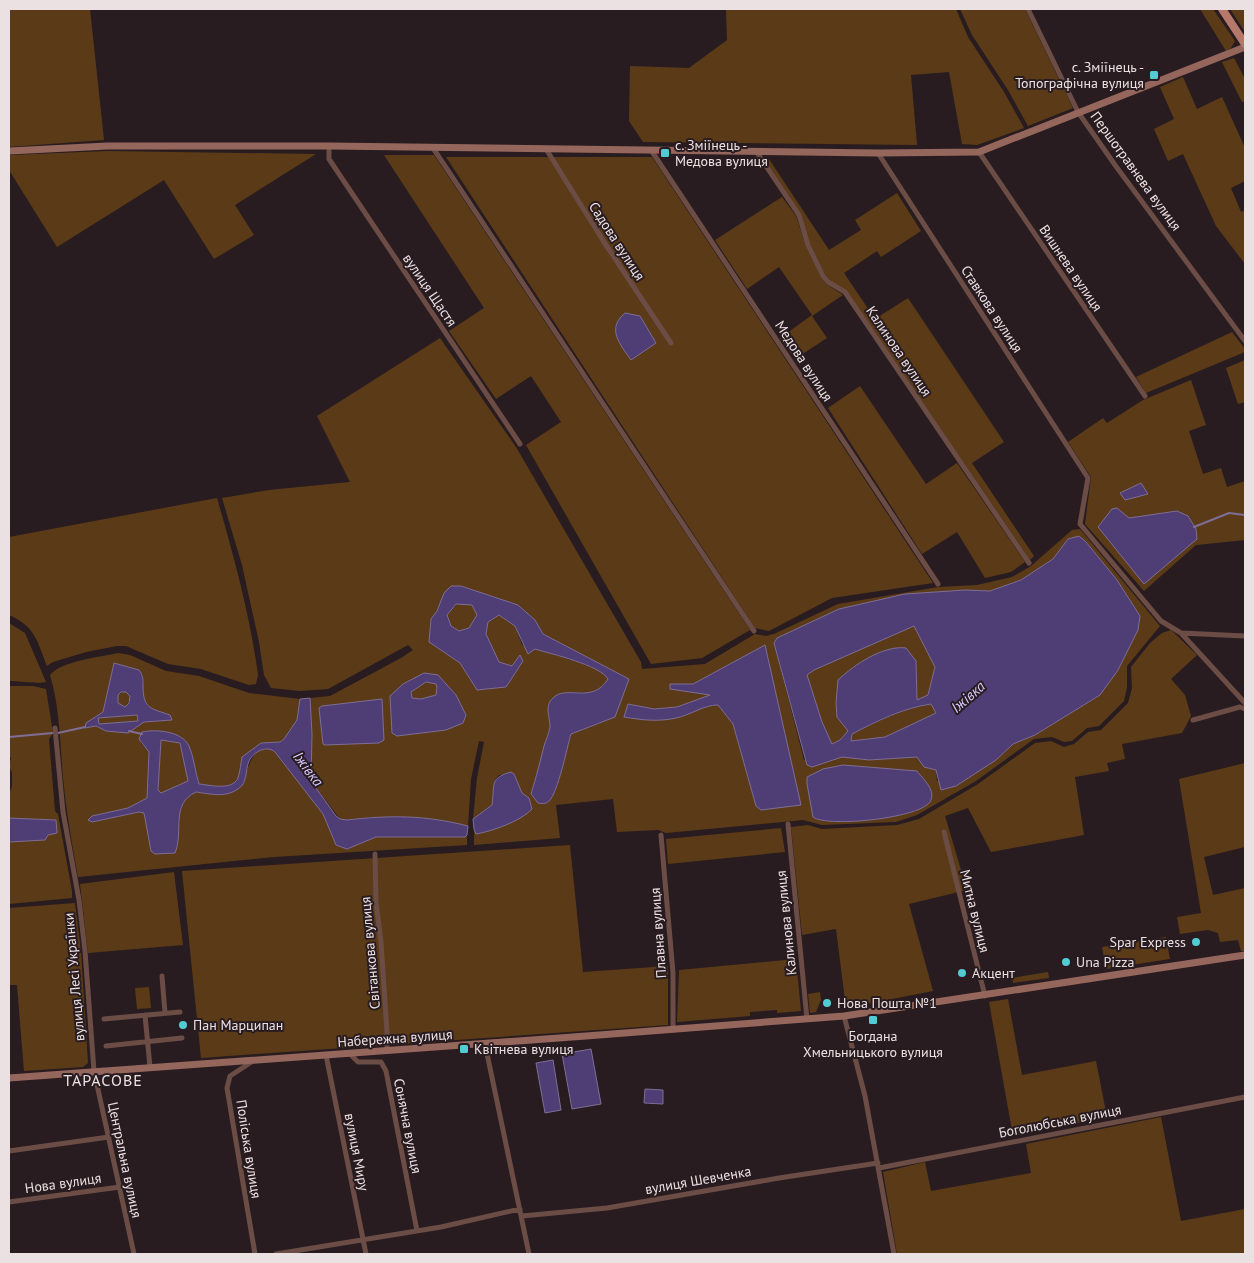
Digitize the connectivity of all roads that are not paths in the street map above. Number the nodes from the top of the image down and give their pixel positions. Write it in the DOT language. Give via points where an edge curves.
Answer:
graph roads {
  1 [pos="1028,9"];
  2 [pos="1222,9"];
  3 [pos="1245,46"];
  4 [pos="1078,112"];
  5 [pos="329,146"];
  6 [pos="433,148"];
  7 [pos="546,149"];
  8 [pos="651,150"];
  9 [pos="9,151"];
  10 [pos="756,152"];
  11 [pos="979,152"];
  12 [pos="878,153"];
  13 [pos="1245,341"];
  14 [pos="671,343"];
  15 [pos="1145,396"];
  16 [pos="520,444"];
  17 [pos="1029,563"];
  18 [pos="938,584"];
  19 [pos="754,630"];
  20 [pos="1181,633"];
  21 [pos="1245,636"];
  22 [pos="1245,703"];
  23 [pos="1245,709"];
  24 [pos="1193,720"];
  25 [pos="56,728"];
  26 [pos="788,824"];
  27 [pos="944,832"];
  28 [pos="661,835"];
  29 [pos="375,854"];
  30 [pos="1245,956"];
  31 [pos="162,976"];
  32 [pos="985,996"];
  33 [pos="180,1012"];
  34 [pos="165,1014"];
  35 [pos="145,1015"];
  36 [pos="844,1016"];
  37 [pos="807,1019"];
  38 [pos="104,1020"];
  39 [pos="673,1030"];
  40 [pos="182,1038"];
  41 [pos="148,1042"];
  42 [pos="485,1044"];
  43 [pos="106,1046"];
  44 [pos="387,1051"];
  45 [pos="349,1053"];
  46 [pos="326,1055"];
  47 [pos="255,1060"];
  48 [pos="150,1067"];
  49 [pos="94,1071"];
  50 [pos="9,1078"];
  51 [pos="1245,1097"];
  52 [pos="109,1137"];
  53 [pos="9,1151"];
  54 [pos="879,1165"];
  55 [pos="120,1187"];
  56 [pos="9,1202"];
  57 [pos="520,1210"];
  58 [pos="522,1216"];
  59 [pos="417,1231"];
  60 [pos="363,1240"];
  61 [pos="134,1254"];
  62 [pos="255,1254"];
  63 [pos="276,1254"];
  64 [pos="366,1254"];
  65 [pos="529,1254"];
  66 [pos="894,1254"];
  1 -- 4 [label="street"];
  2 -- 3 [label="main road"];
  3 -- 4 [label="street, Першотравнева вулиця"];
  4 -- 11 [label="street"];
  4 -- 13 [label="street, Першотравнева вулиця"];
  5 -- 6 [label="street"];
  5 -- 9 [label="street" via="108,146"];
  5 -- 16 [label="street, вулиця Щастя" via="329,159"];
  6 -- 7 [label="street"];
  6 -- 19 [label="street"];
  7 -- 8 [label="street"];
  7 -- 14 [label="street, Садова вулиця"];
  8 -- 10 [label="street"];
  8 -- 18 [label="street, Медова вулиця"];
  10 -- 12 [label="street"];
  10 -- 17 [label="street, Калинова вулиця" via="799,215 808,245 824,276 845,292"];
  11 -- 12 [label="street"];
  11 -- 15 [label="street, Вишнева вулиця"];
  12 -- 20 [label="street, Ставкова вулиця" via="1088,478 1080,524 1161,621"];
  20 -- 21 [label="street"];
  20 -- 22 [label="street"];
  23 -- 24 [label="street" via="1240,707"];
  25 -- 49 [label="street, вулиця Лесі Українки" via="62,812 84,952"];
  26 -- 37 [label="street, Калинова вулиця"];
  27 -- 32 [label="street, Митна вулиця"];
  28 -- 39 [label="street, Плавна вулиця" via="673,973"];
  29 -- 44 [label="street, Світанкова вулиця"];
  30 -- 32 [label="street, Набережна вулиця"];
  31 -- 34 [label="street"];
  32 -- 36 [label="street, Набережна вулиця"];
  33 -- 34 [label="street"];
  34 -- 35 [label="street"];
  35 -- 38 [label="street"];
  35 -- 41 [label="street"];
  36 -- 37 [label="street, Набережна вулиця"];
  36 -- 54 [label="street"];
  37 -- 39 [label="street, Набережна вулиця"];
  39 -- 42 [label="street, Набережна вулиця"];
  40 -- 41 [label="street"];
  41 -- 43 [label="street"];
  41 -- 48 [label="street"];
  42 -- 44 [label="street, Набережна вулиця"];
  42 -- 57 [label="street"];
  44 -- 45 [label="street, Набережна вулиця"];
  45 -- 46 [label="street, Набережна вулиця"];
  45 -- 59 [label="street, Сонячна вулиця" via="358,1062 381,1062 386,1071"];
  46 -- 47 [label="street, Набережна вулиця"];
  46 -- 60 [label="street, вулиця Миру"];
  47 -- 48 [label="street, Набережна вулиця"];
  47 -- 62 [label="street, Поліська вулиця" via="230,1076 227,1088"];
  48 -- 49 [label="street, Набережна вулиця"];
  49 -- 50 [label="street, Набережна вулиця"];
  49 -- 52 [label="street, Центральна вулиця"];
  51 -- 54 [label="street, Боголюбська вулиця"];
  52 -- 53 [label="street"];
  52 -- 55 [label="street, Центральна вулиця"];
  54 -- 58 [label="street, вулиця Шевченка" via="779,1178 607,1208"];
  54 -- 66 [label="street"];
  55 -- 56 [label="street, Нова вулиця"];
  55 -- 61 [label="street, Центральна вулиця"];
  57 -- 58 [label="street"];
  57 -- 59 [label="street"];
  58 -- 65 [label="street"];
  59 -- 60 [label="street"];
  60 -- 63 [label="street"];
  60 -- 64 [label="street, вулиця Миру"];
}
